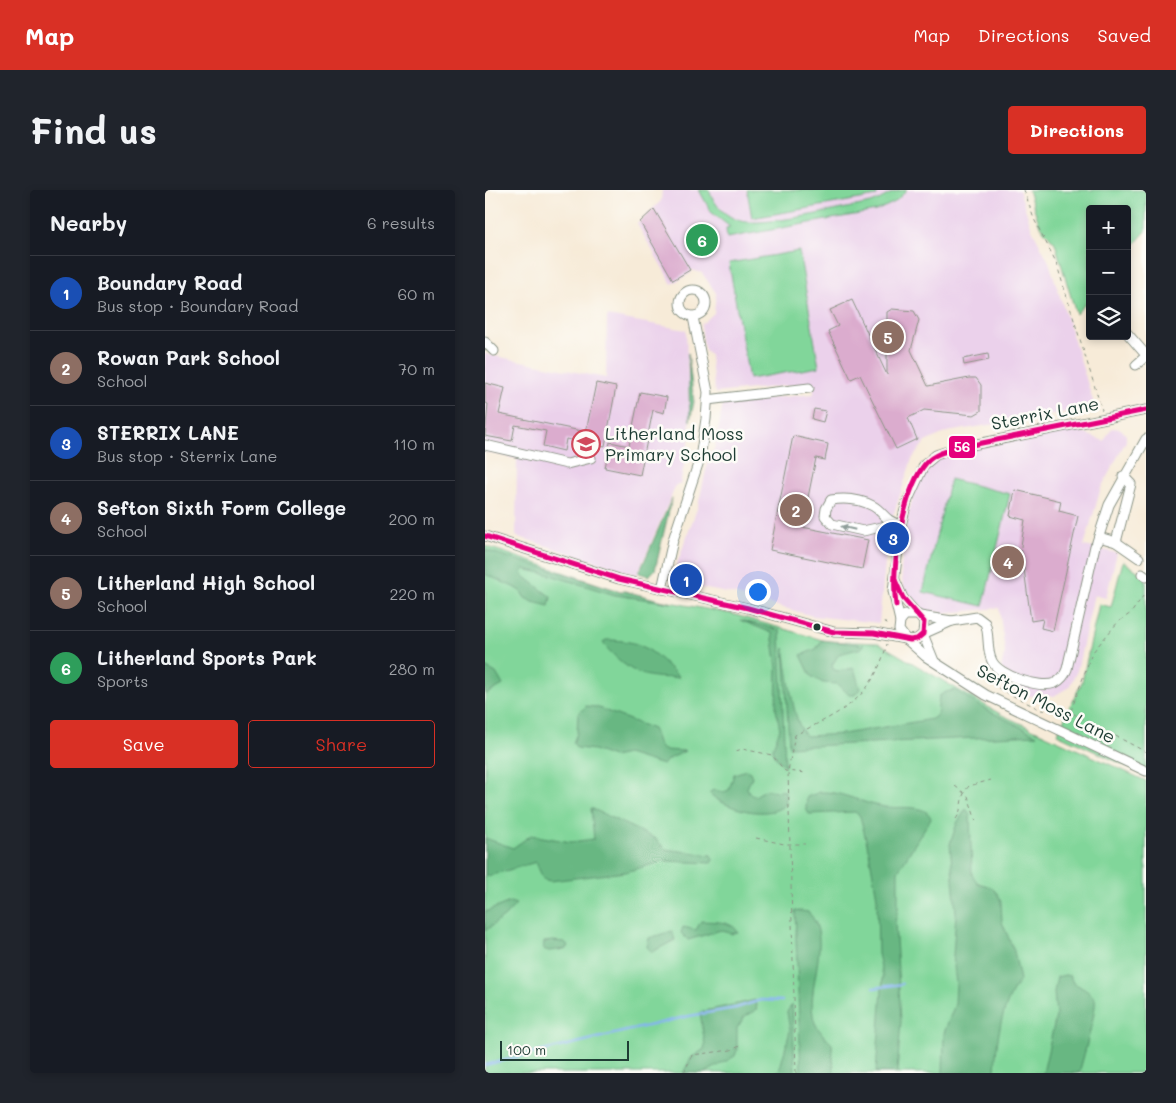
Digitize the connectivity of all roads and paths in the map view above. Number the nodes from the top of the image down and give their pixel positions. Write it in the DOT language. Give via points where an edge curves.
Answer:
graph roads {
  1 [pos="1024,190"];
  2 [pos="693,317"];
  3 [pos="1131,338"];
  4 [pos="485,342"];
  5 [pos="494,351"];
  6 [pos="1146,355"];
  7 [pos="1136,364"];
  8 [pos="809,388"];
  9 [pos="707,400"];
  10 [pos="1146,410"];
  11 [pos="1105,419"];
  12 [pos="1146,439"];
  13 [pos="485,445"];
  14 [pos="591,458"];
  15 [pos="1123,476"];
  16 [pos="898,524"];
  17 [pos="485,536"];
  18 [pos="1097,542"];
  19 [pos="1116,542"];
  20 [pos="1139,558"];
  21 [pos="895,580"];
  22 [pos="662,589"];
  23 [pos="1146,592"];
  24 [pos="919,616"];
  25 [pos="899,622"];
  26 [pos="952,622"];
  27 [pos="874,633"];
  28 [pos="923,634"];
  29 [pos="906,639"];
  30 [pos="888,641"];
  31 [pos="934,661"];
  32 [pos="993,672"];
  33 [pos="1071,712"];
  34 [pos="736,751"];
  35 [pos="1146,752"];
  36 [pos="788,771"];
  37 [pos="1146,771"];
  38 [pos="807,773"];
  39 [pos="991,780"];
  40 [pos="955,786"];
  41 [pos="956,819"];
  42 [pos="976,821"];
  43 [pos="756,838"];
  44 [pos="805,844"];
  45 [pos="742,1044"];
  46 [pos="685,1073"];
  47 [pos="795,1073"];
  1 -- 11 [label="path" via="1056,262"];
  2 -- 9 [label="street"];
  3 -- 6 [label="street"];
  4 -- 5 [label="street"];
  6 -- 7 [label="street"];
  8 -- 9 [label="street"];
  9 -- 22 [label="street" via="700,458 673,540"];
  10 -- 11 [label="street, Sterrix Lane"];
  11 -- 16 [label="street, Sterrix Lane" via="965,446 936,455 924,465"];
  12 -- 15 [label="street"];
  13 -- 14 [label="street" via="567,464"];
  15 -- 18 [label="street" via="1102,522"];
  15 -- 19 [label="street" via="1131,484"];
  16 -- 16 [label="street, one-way" via="863,531 832,524 825,516 826,509 831,500 845,498 873,506 883,517"];
  16 -- 21 [label="street, Sterrix Lane"];
  17 -- 22 [label="street" via="619,579"];
  18 -- 19 [label="street"];
  18 -- 26 [label="street" via="1067,669 1058,682 1037,684 999,670 991,660 987,627 983,620 973,617"];
  19 -- 20 [label="street"];
  21 -- 24 [label="street" via="903,598"];
  21 -- 25 [label="street, Sterrix Lane" via="893,591"];
  22 -- 27 [label="street" via="834,632"];
  23 -- 33 [label="path" via="1131,614 1118,622 1092,653"];
  24 -- 25 [label="street" via="909,614"];
  24 -- 26 [label="street"];
  24 -- 28 [label="street" via="925,622"];
  25 -- 27 [label="street"];
  25 -- 29 [label="street" via="899,630"];
  26 -- 28 [label="street"];
  27 -- 29 [label="street"];
  28 -- 29 [label="street" via="917,639"];
  28 -- 31 [label="street"];
  29 -- 31 [label="street, Sefton Moss Lane"];
  30 -- 36 [label="path" via="869,687 842,711 795,735"];
  31 -- 37 [label="street, Sefton Moss Lane" via="986,695"];
  32 -- 33 [label="path" via="993,684 1014,697 1045,712"];
  33 -- 35 [label="path"];
  34 -- 36 [label="path" via="772,755 780,767"];
  36 -- 38 [label="path"];
  36 -- 47 [label="path"];
  39 -- 41 [label="path" via="969,786 960,799 960,813"];
  40 -- 42 [label="path" via="968,796"];
  43 -- 44 [label="path" via="784,844"];
  45 -- 46 [label="path" via="731,1050 692,1055"];
}
